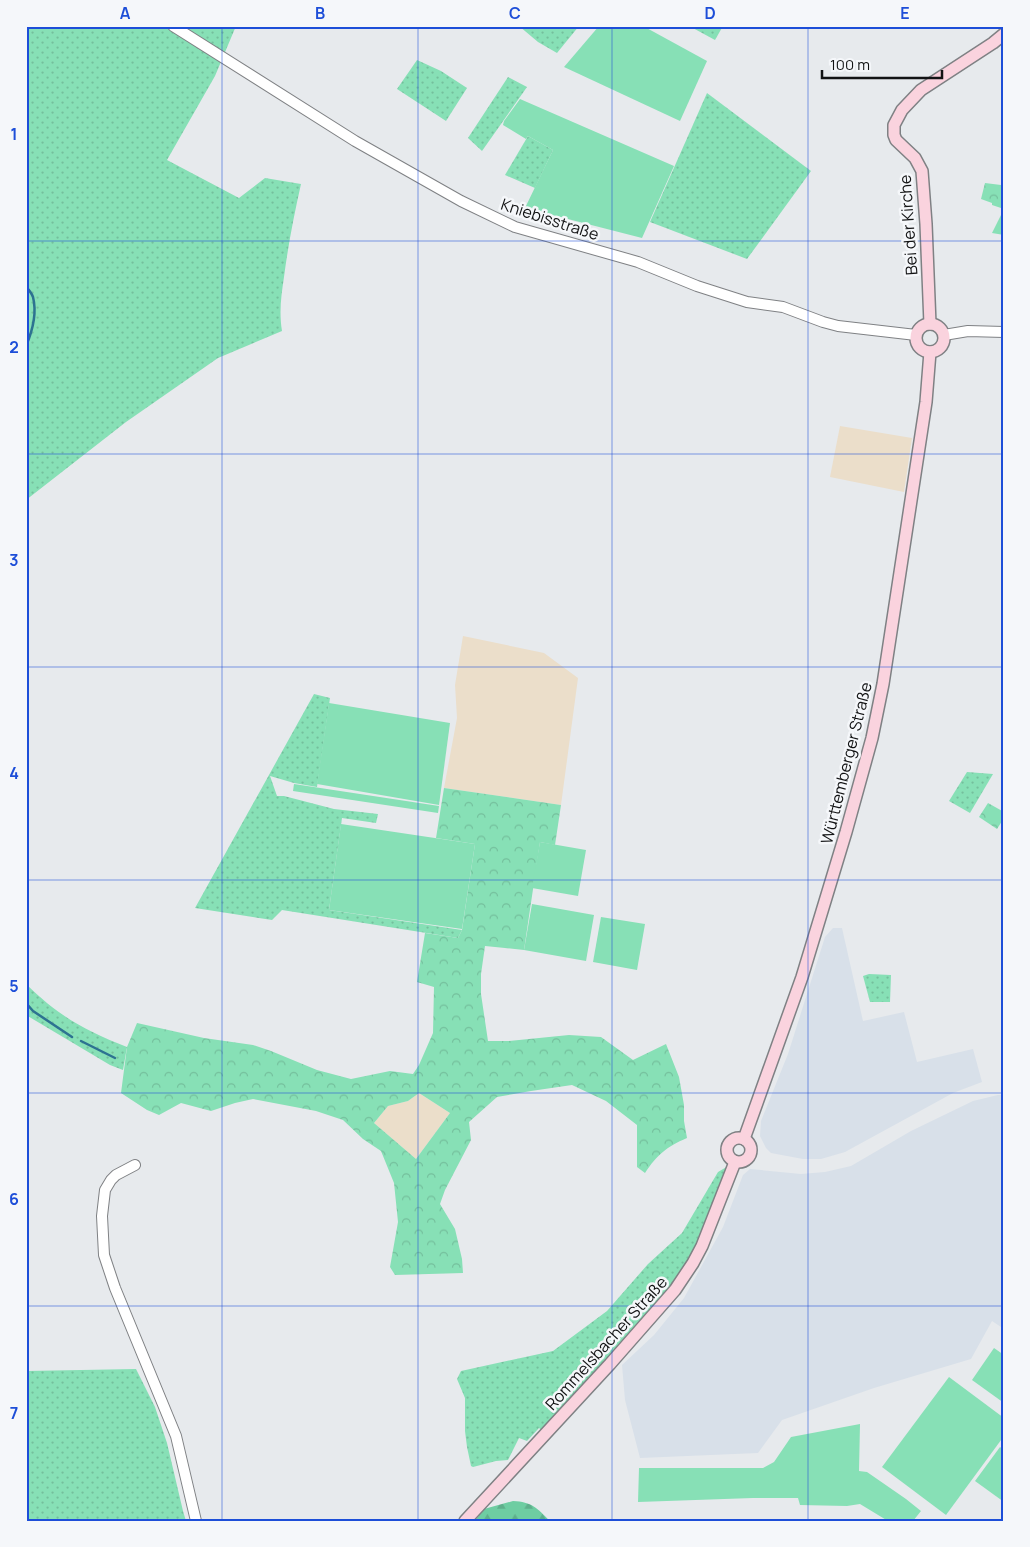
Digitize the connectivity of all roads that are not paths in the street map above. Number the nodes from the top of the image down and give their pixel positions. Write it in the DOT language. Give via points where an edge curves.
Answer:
graph roads {
  1 [pos="173,26"];
  2 [pos="1004,34"];
  3 [pos="930,324"];
  4 [pos="1004,332"];
  5 [pos="916,335"];
  6 [pos="944,335"];
  7 [pos="930,352"];
  8 [pos="744,1139"];
  9 [pos="735,1162"];
  10 [pos="135,1165"];
  11 [pos="196,1521"];
  12 [pos="465,1521"];
  1 -- 5 [label="street, Kniebisstraße" via="355,141 461,201 515,227 656,268 697,286 747,302 789,308 829,324"];
  2 -- 3 [label="main road, Bei der Kirche" via="932,82 899,114 894,125 899,144 918,162 922,171"];
  3 -- 5 [label="main road" via="921,327"];
  3 -- 6 [label="main road" via="939,327"];
  4 -- 6 [label="street" via="968,331"];
  5 -- 7 [label="main road" via="919,347"];
  6 -- 7 [label="main road" via="943,346"];
  7 -- 8 [label="main road, Württemberger Straße" via="924,417 872,738 802,977"];
  8 -- 9 [label="main road" via="751,1148 751,1155 746,1161"];
  8 -- 9 [label="main road" via="733,1139 726,1149 728,1157"];
  9 -- 12 [label="main road, Rommelsbacher Straße" via="702,1246 676,1290"];
  10 -- 11 [label="street" via="116,1175 105,1190 102,1216 104,1255 173,1428"];
}
